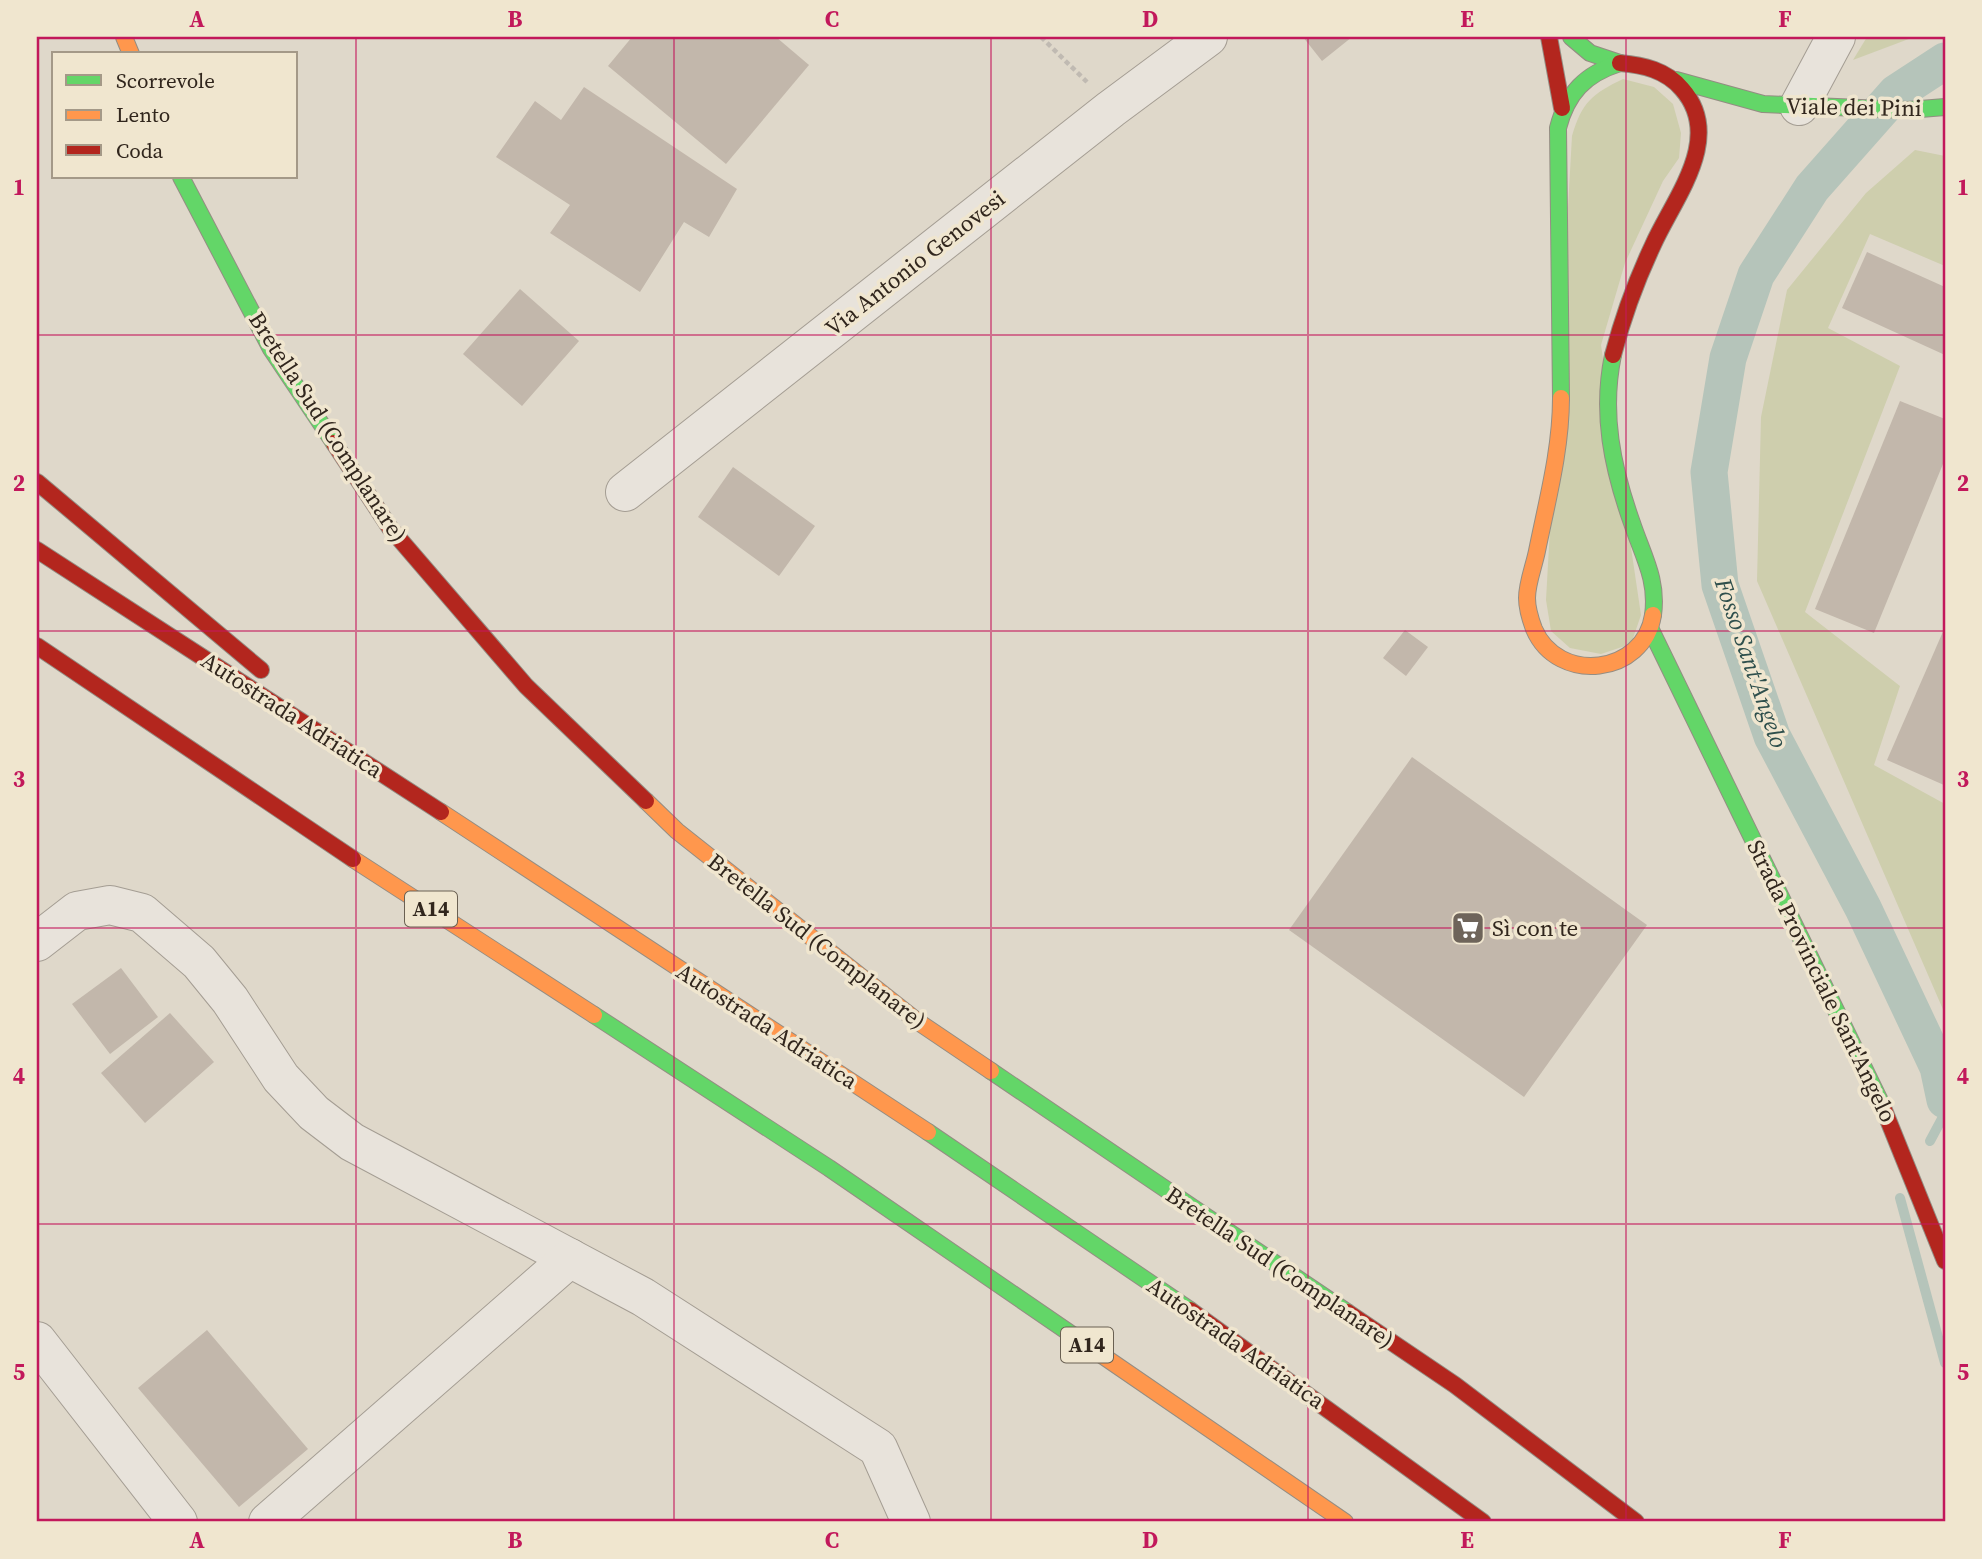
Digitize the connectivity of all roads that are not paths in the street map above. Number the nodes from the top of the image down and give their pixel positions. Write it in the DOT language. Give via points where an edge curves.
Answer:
graph roads {
  1 [pos="1208,37"];
  2 [pos="1549,37"];
  3 [pos="1571,37"];
  4 [pos="1836,37"];
  5 [pos="1620,63"];
  6 [pos="1676,80"];
  7 [pos="1781,105"];
  8 [pos="1945,107"];
  9 [pos="1562,108"];
  10 [pos="1741,113"];
  11 [pos="1712,129"];
  12 [pos="1699,142"];
  13 [pos="182,178"];
  14 [pos="37,482"];
  15 [pos="625,492"];
  16 [pos="37,550"];
  17 [pos="1651,630"];
  18 [pos="37,646"];
  19 [pos="1610,666"];
  20 [pos="1632,675"];
  21 [pos="272,679"];
  22 [pos="1662,690"];
  23 [pos="293,697"];
  24 [pos="1686,706"];
  25 [pos="389,777"];
  26 [pos="37,942"];
  27 [pos="570,1258"];
  28 [pos="1945,1261"];
  29 [pos="37,1341"];
  30 [pos="178,1522"];
  31 [pos="268,1522"];
  32 [pos="911,1522"];
  33 [pos="1345,1522"];
  34 [pos="1483,1522"];
  35 [pos="1636,1522"];
  1 -- 15 [label="street, Via Antonio Genovesi"];
  2 -- 9 [label="main road"];
  3 -- 5 [label="main road, Viale dei Pini" via="1590,53"];
  4 -- 7 [label="street"];
  5 -- 6 [label="main road, Viale dei Pini" via="1640,63"];
  5 -- 9 [label="main road" via="1601,67 1585,78"];
  6 -- 7 [label="main road, Viale dei Pini"];
  6 -- 12 [label="main road" via="1690,97 1698,119"];
  7 -- 8 [label="main road, Viale dei Pini"];
  7 -- 10 [label="main road, Viale dei Pini"];
  9 -- 19 [label="main road" via="1558,128 1561,404 1528,599 1529,617 1545,648 1559,659 1591,668"];
  11 -- 12 [label="main road"];
  12 -- 17 [label="main road" via="1622,320 1607,406 1614,463 1656,591"];
  13 -- 35 [label="main road, Bretella Sud (Complanare)" via="271,349 390,528 526,686 677,831 917,1021 1455,1385"];
  14 -- 21 [label="main road"];
  16 -- 25 [label="main road, Autostrada Adriatica"];
  17 -- 19 [label="main road" via="1641,646"];
  17 -- 24 [label="main road, Strada Provinciale Sant'Angelo"];
  18 -- 33 [label="main road, A14" via="344,853 829,1168"];
  19 -- 20 [label="main road"];
  22 -- 24 [label="main road, Strada Provinciale Sant'Angelo"];
  23 -- 25 [label="main road"];
  24 -- 28 [label="main road, Strada Provinciale Sant'Angelo" via="1891,1124"];
  25 -- 34 [label="main road, Autostrada Adriatica" via="1059,1219"];
  26 -- 27 [label="street" via="77,911 110,905 142,913 199,962 230,1000 281,1079 314,1113 352,1142"];
  27 -- 31 [label="street"];
  27 -- 32 [label="street" via="642,1297 878,1448"];
  29 -- 30 [label="street"];
}
